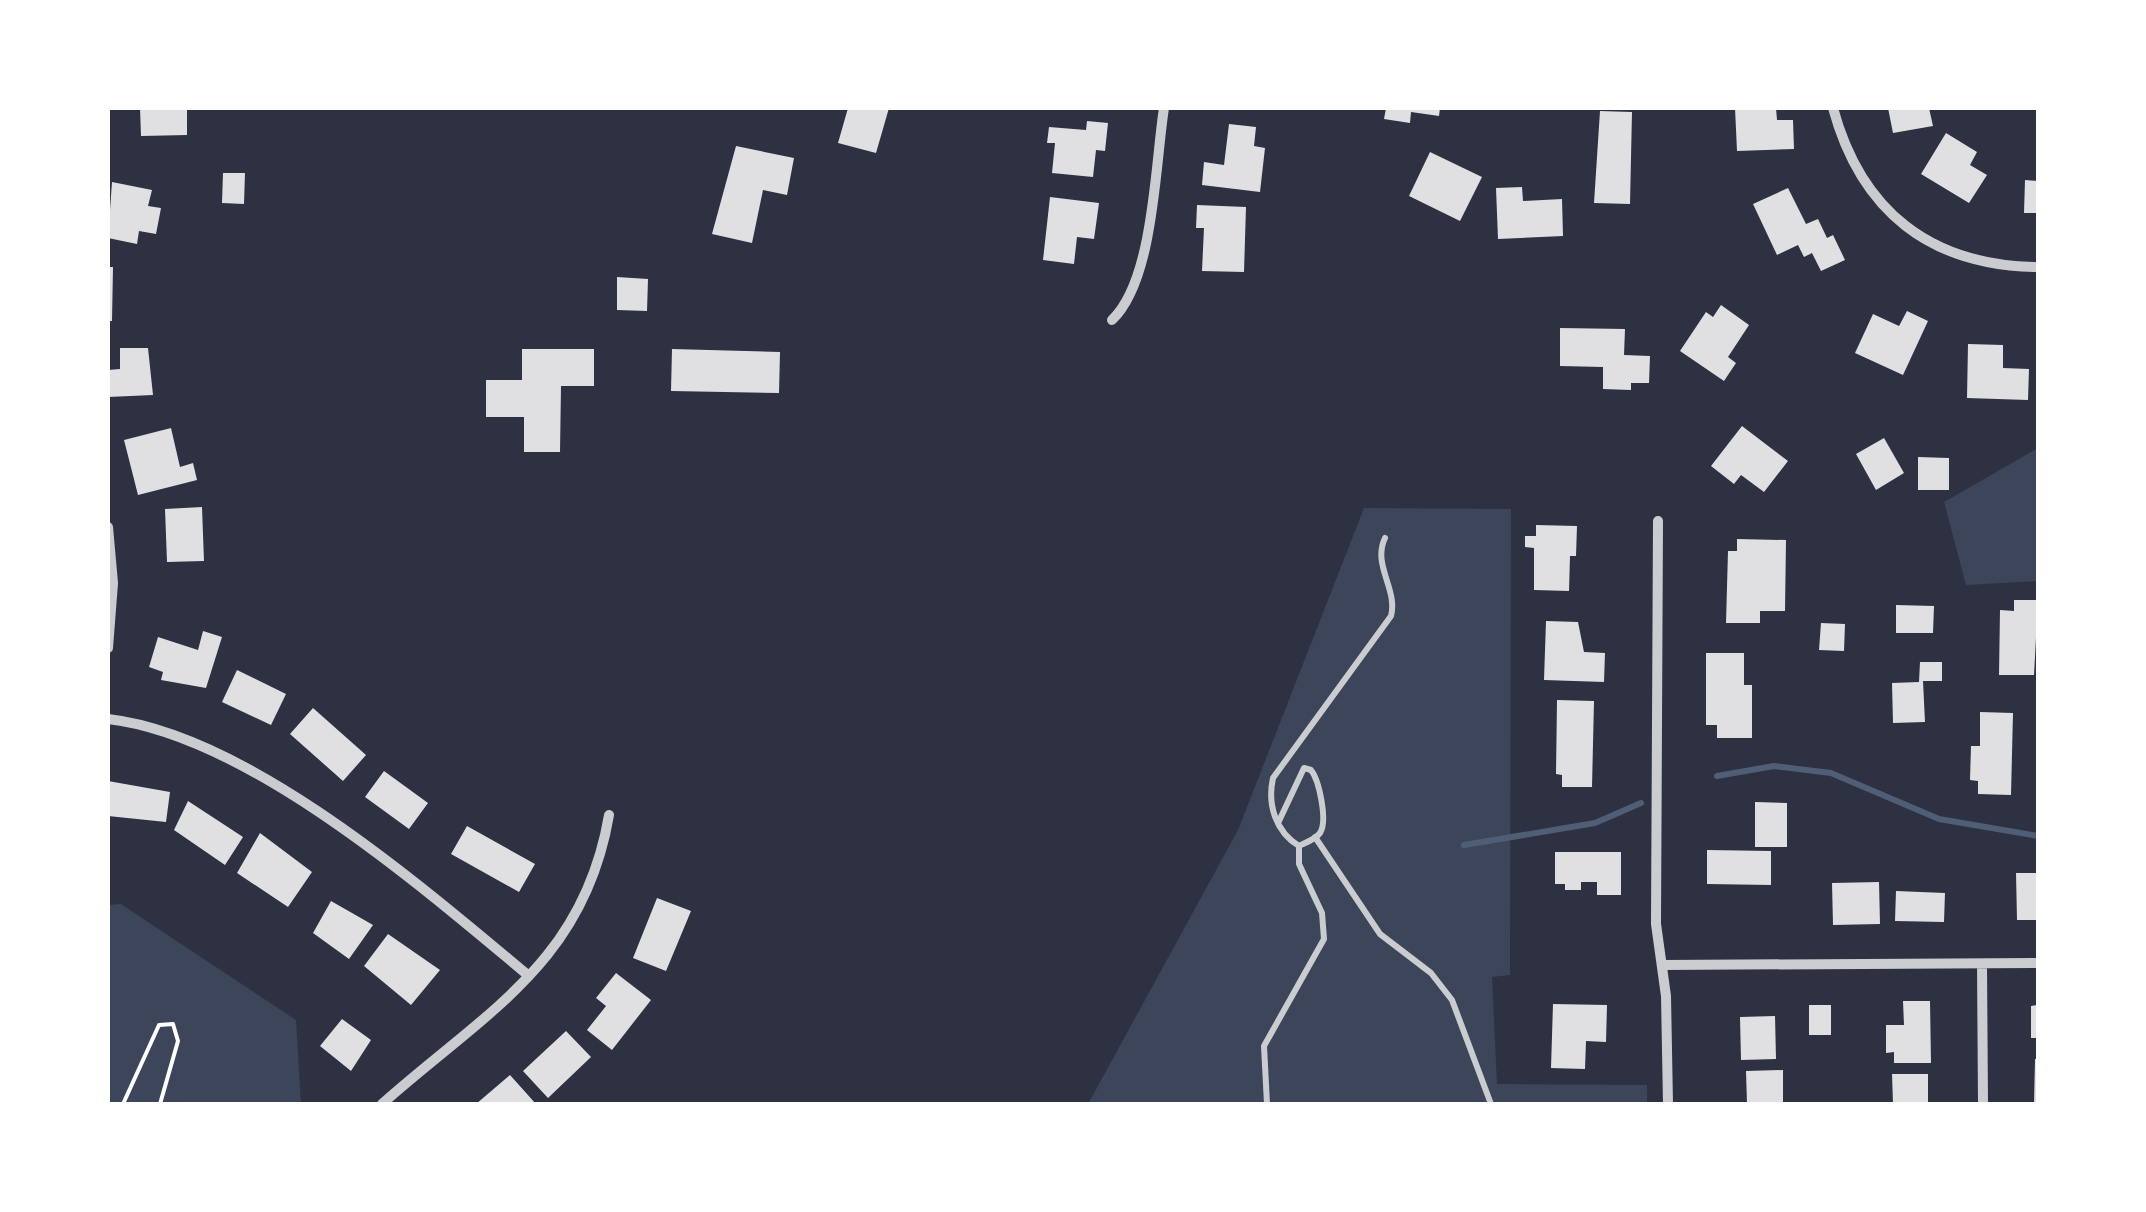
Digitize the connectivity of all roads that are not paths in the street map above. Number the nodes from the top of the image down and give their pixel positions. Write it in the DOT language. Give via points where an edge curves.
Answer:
graph roads {
  1 [pos="1164,108"];
  2 [pos="1833,108"];
  3 [pos="2038,266"];
  4 [pos="1112,320"];
  5 [pos="1658,521"];
  6 [pos="108,527"];
  7 [pos="1385,538"];
  8 [pos="108,648"];
  9 [pos="108,719"];
  10 [pos="609,815"];
  11 [pos="1278,822"];
  12 [pos="1315,837"];
  13 [pos="1299,846"];
  14 [pos="2038,962"];
  15 [pos="1982,964"];
  16 [pos="1662,965"];
  17 [pos="530,976"];
  18 [pos="382,1104"];
  19 [pos="1267,1104"];
  20 [pos="1491,1104"];
  21 [pos="1668,1104"];
  22 [pos="1983,1104"];
  1 -- 4 [label="street" via="1141,265 1124,308"];
  2 -- 3 [label="street" via="1844,147 1875,199 1914,234 1963,258"];
  5 -- 16 [label="street" via="1656,924"];
  6 -- 8 [label="street"];
  7 -- 11 [label="lane" via="1380,562 1393,610 1273,778"];
  9 -- 17 [label="street" via="163,729 269,781 419,884"];
  10 -- 17 [label="street" via="592,888"];
  11 -- 12 [label="lane" via="1304,768 1311,770 1322,826"];
  11 -- 13 [label="lane"];
  12 -- 13 [label="lane"];
  12 -- 20 [label="lane" via="1380,934 1431,973 1452,1000"];
  13 -- 19 [label="lane" via="1322,912 1324,939 1264,1046"];
  14 -- 15 [label="street"];
  15 -- 16 [label="street"];
  15 -- 22 [label="street"];
  16 -- 21 [label="street"];
  17 -- 18 [label="street" via="472,1034"];
}
